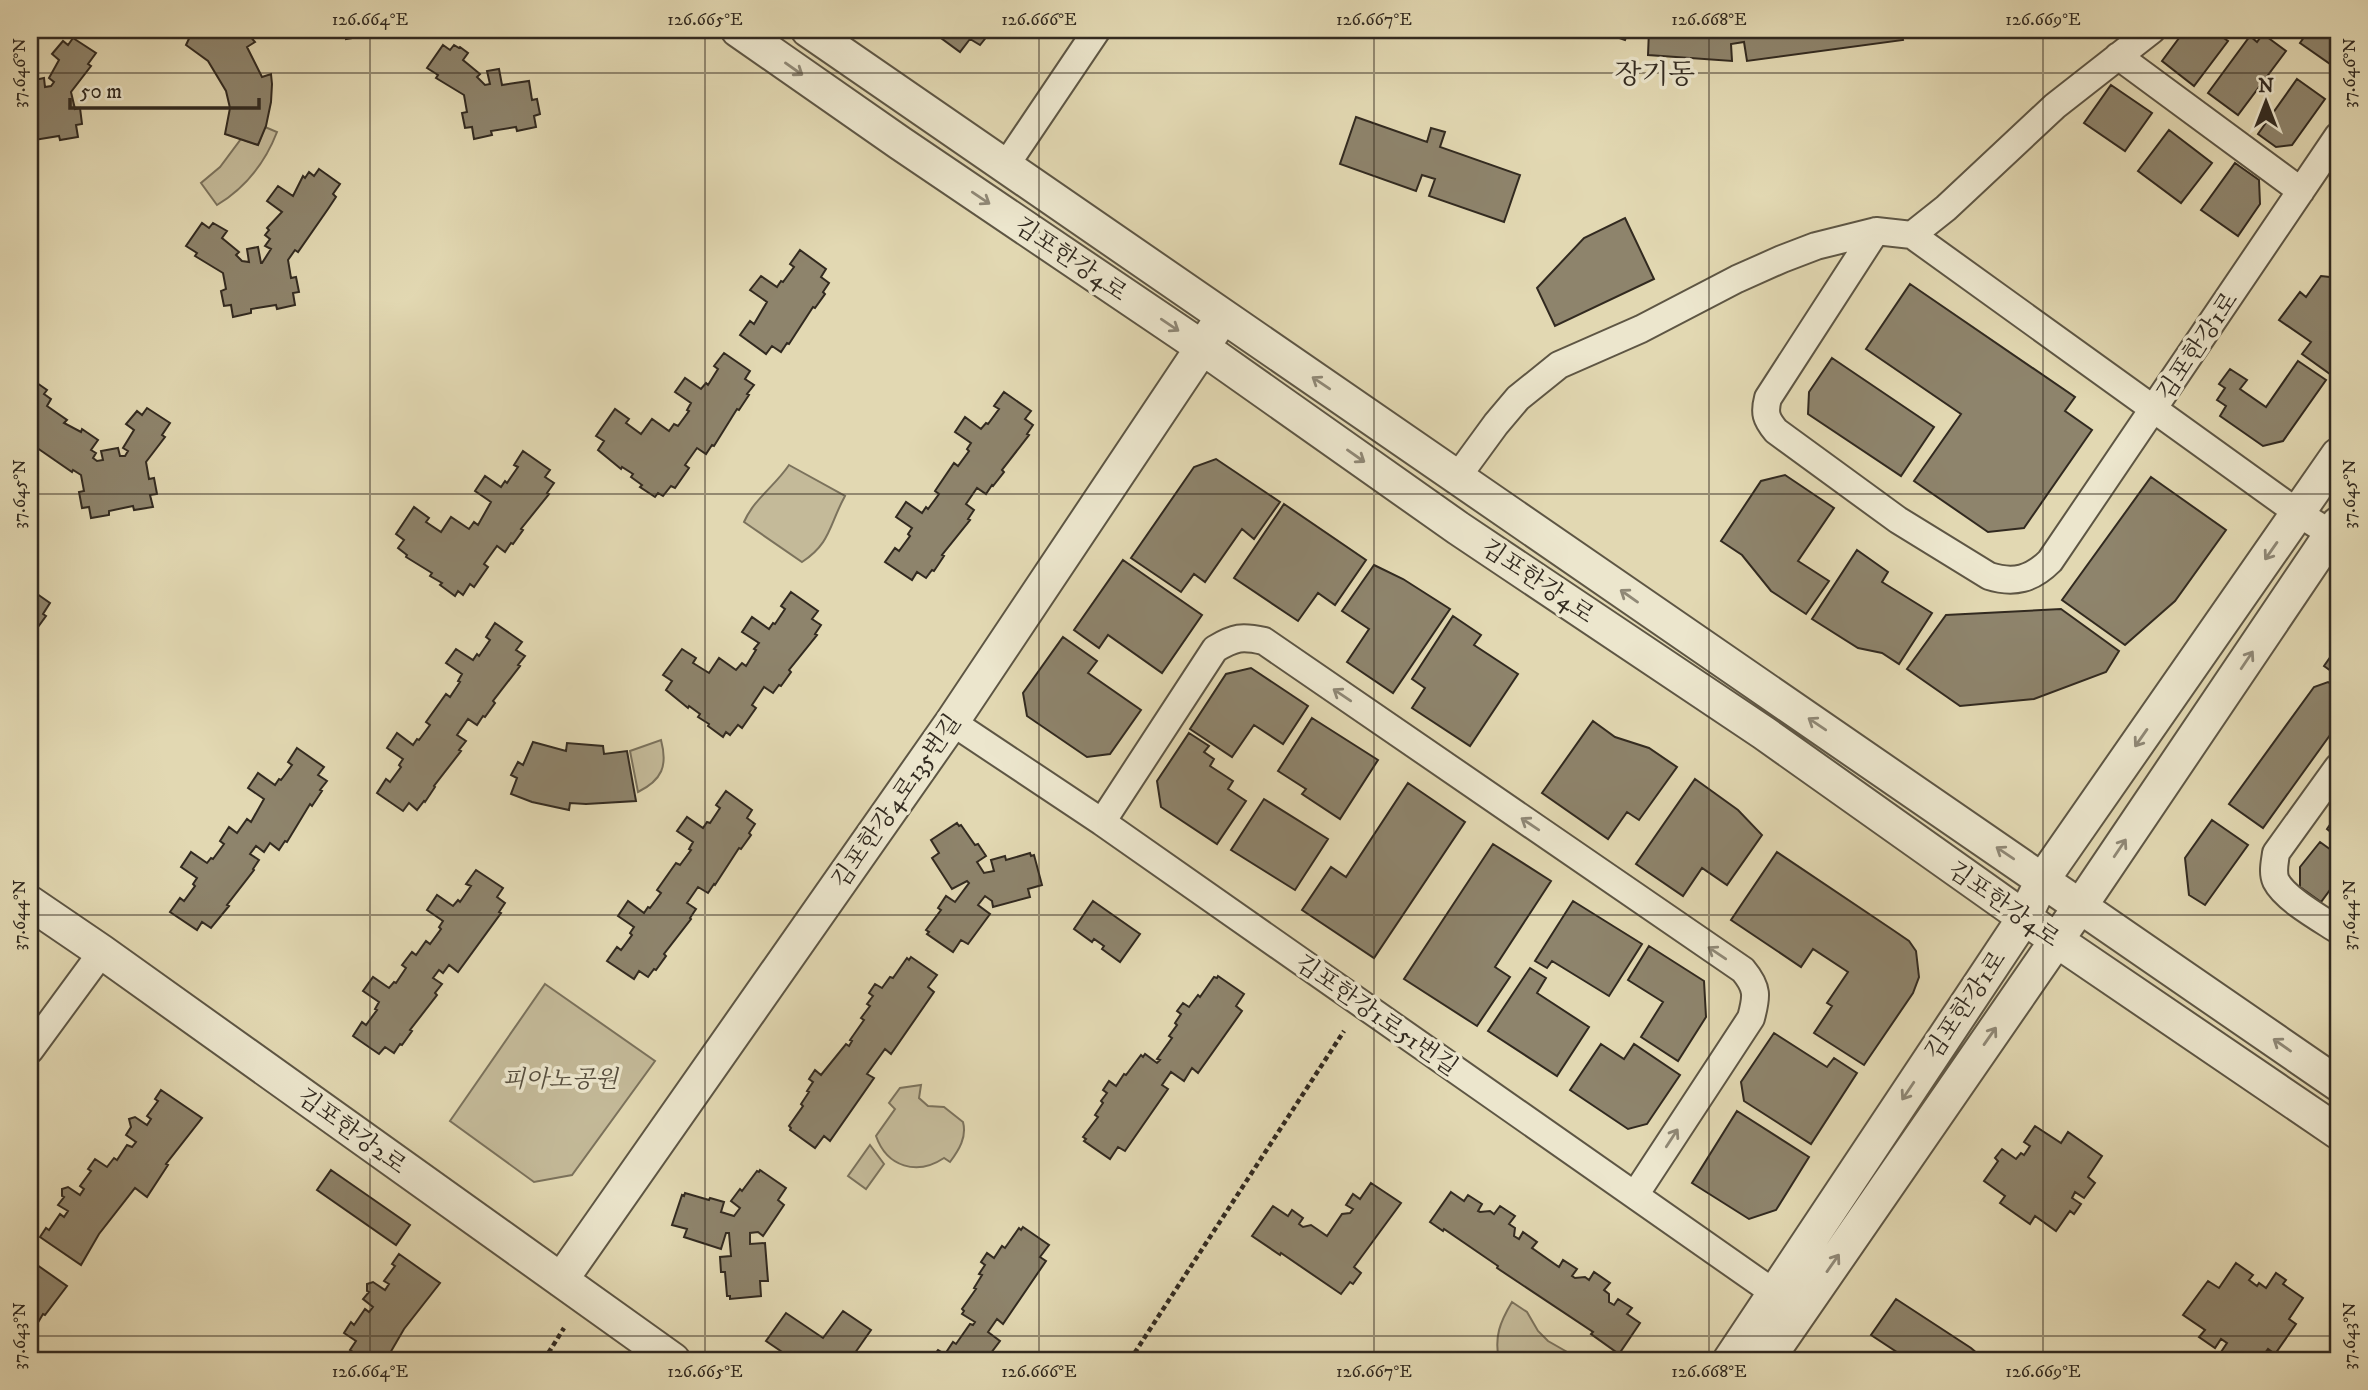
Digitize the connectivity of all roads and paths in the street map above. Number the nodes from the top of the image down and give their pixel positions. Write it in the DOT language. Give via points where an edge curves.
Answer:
graph roads {
  1 [pos="738,30"];
  2 [pos="808,30"];
  3 [pos="1097,30"];
  4 [pos="2151,30"];
  5 [pos="2118,56"];
  6 [pos="2338,136"];
  7 [pos="1006,165"];
  8 [pos="2301,191"];
  9 [pos="1876,230"];
  10 [pos="1912,235"];
  11 [pos="1223,316"];
  12 [pos="1203,348"];
  13 [pos="2154,410"];
  14 [pos="2338,455"];
  15 [pos="1458,476"];
  16 [pos="2298,513"];
  17 [pos="2336,532"];
  18 [pos="952,722"];
  19 [pos="2338,767"];
  20 [pos="1102,822"];
  21 [pos="2043,878"];
  22 [pos="30,902"];
  23 [pos="2081,905"];
  24 [pos="2024,918"];
  25 [pos="2338,930"];
  26 [pos="2056,940"];
  27 [pos="102,952"];
  28 [pos="1344,1031"];
  29 [pos="30,1050"];
  30 [pos="2338,1084"];
  31 [pos="2338,1132"];
  32 [pos="1635,1195"];
  33 [pos="561,1280"];
  34 [pos="1786,1302"];
  35 [pos="564,1328"];
  36 [pos="544,1360"];
  37 [pos="673,1360"];
  38 [pos="1130,1360"];
  39 [pos="1730,1360"];
  40 [pos="1767,1360"];
  1 -- 12 [label="street, 김포한강4로, one-way"];
  2 -- 7 [label="street, 김포한강4로"];
  3 -- 7 [label="street"];
  4 -- 5 [label="street"];
  5 -- 8 [label="street"];
  5 -- 10 [label="street" via="2055,106"];
  6 -- 8 [label="street, 김포한강1로"];
  7 -- 11 [label="street, 김포한강4로"];
  8 -- 13 [label="street, 김포한강1로"];
  9 -- 10 [label="street"];
  9 -- 13 [label="street" via="1774,385 1765,409 1776,431 1898,520 1989,576 2017,581 2031,576 2050,561"];
  9 -- 15 [label="street" via="1782,259 1559,365 1518,398"];
  10 -- 13 [label="street"];
  11 -- 12 [label="street, 김포한강4로135번길"];
  15 -- 11 [label="street, 김포한강4로, one-way"];
  12 -- 18 [label="street, 김포한강4로135번길"];
  12 -- 24 [label="street, 김포한강4로, one-way"];
  13 -- 16 [label="street, 김포한강1로"];
  14 -- 16 [label="street, 김포한강1로"];
  21 -- 15 [label="street, 김포한강4로, one-way"];
  16 -- 17 [label="street, 김포한강1로"];
  16 -- 21 [label="street, 김포한강1로, one-way"];
  23 -- 17 [label="street, 김포한강1로, one-way"];
  18 -- 20 [label="street, 김포한강1로51번길"];
  18 -- 33 [label="street, 김포한강4로135번길"];
  19 -- 25 [label="street" via="2276,853 2273,869 2285,893"];
  20 -- 32 [label="street, 김포한강1로51번길"];
  32 -- 20 [label="street, one-way" via="1751,1018 1756,999 1753,982 1743,970 1264,641 1246,637 1215,649"];
  21 -- 23 [label="street, 김포한강4로"];
  21 -- 24 [label="street, 김포한강1로"];
  22 -- 27 [label="street, 김포한강2로"];
  23 -- 26 [label="street, 김포한강1로"];
  30 -- 23 [label="street, 김포한강4로, one-way"];
  24 -- 26 [label="street, 김포한강4로"];
  24 -- 34 [label="street, 김포한강1로, one-way"];
  26 -- 31 [label="street, 김포한강4로"];
  34 -- 26 [label="street, 김포한강1로, one-way"];
  27 -- 29 [label="street"];
  27 -- 33 [label="street, 김포한강2로"];
  28 -- 38 [label="path"];
  32 -- 34 [label="street, 김포한강1로51번길"];
  33 -- 37 [label="street, 김포한강2로"];
  34 -- 39 [label="street, 김포한강1로"];
  34 -- 40 [label="street, 김포한강1로"];
  35 -- 36 [label="path"];
}
